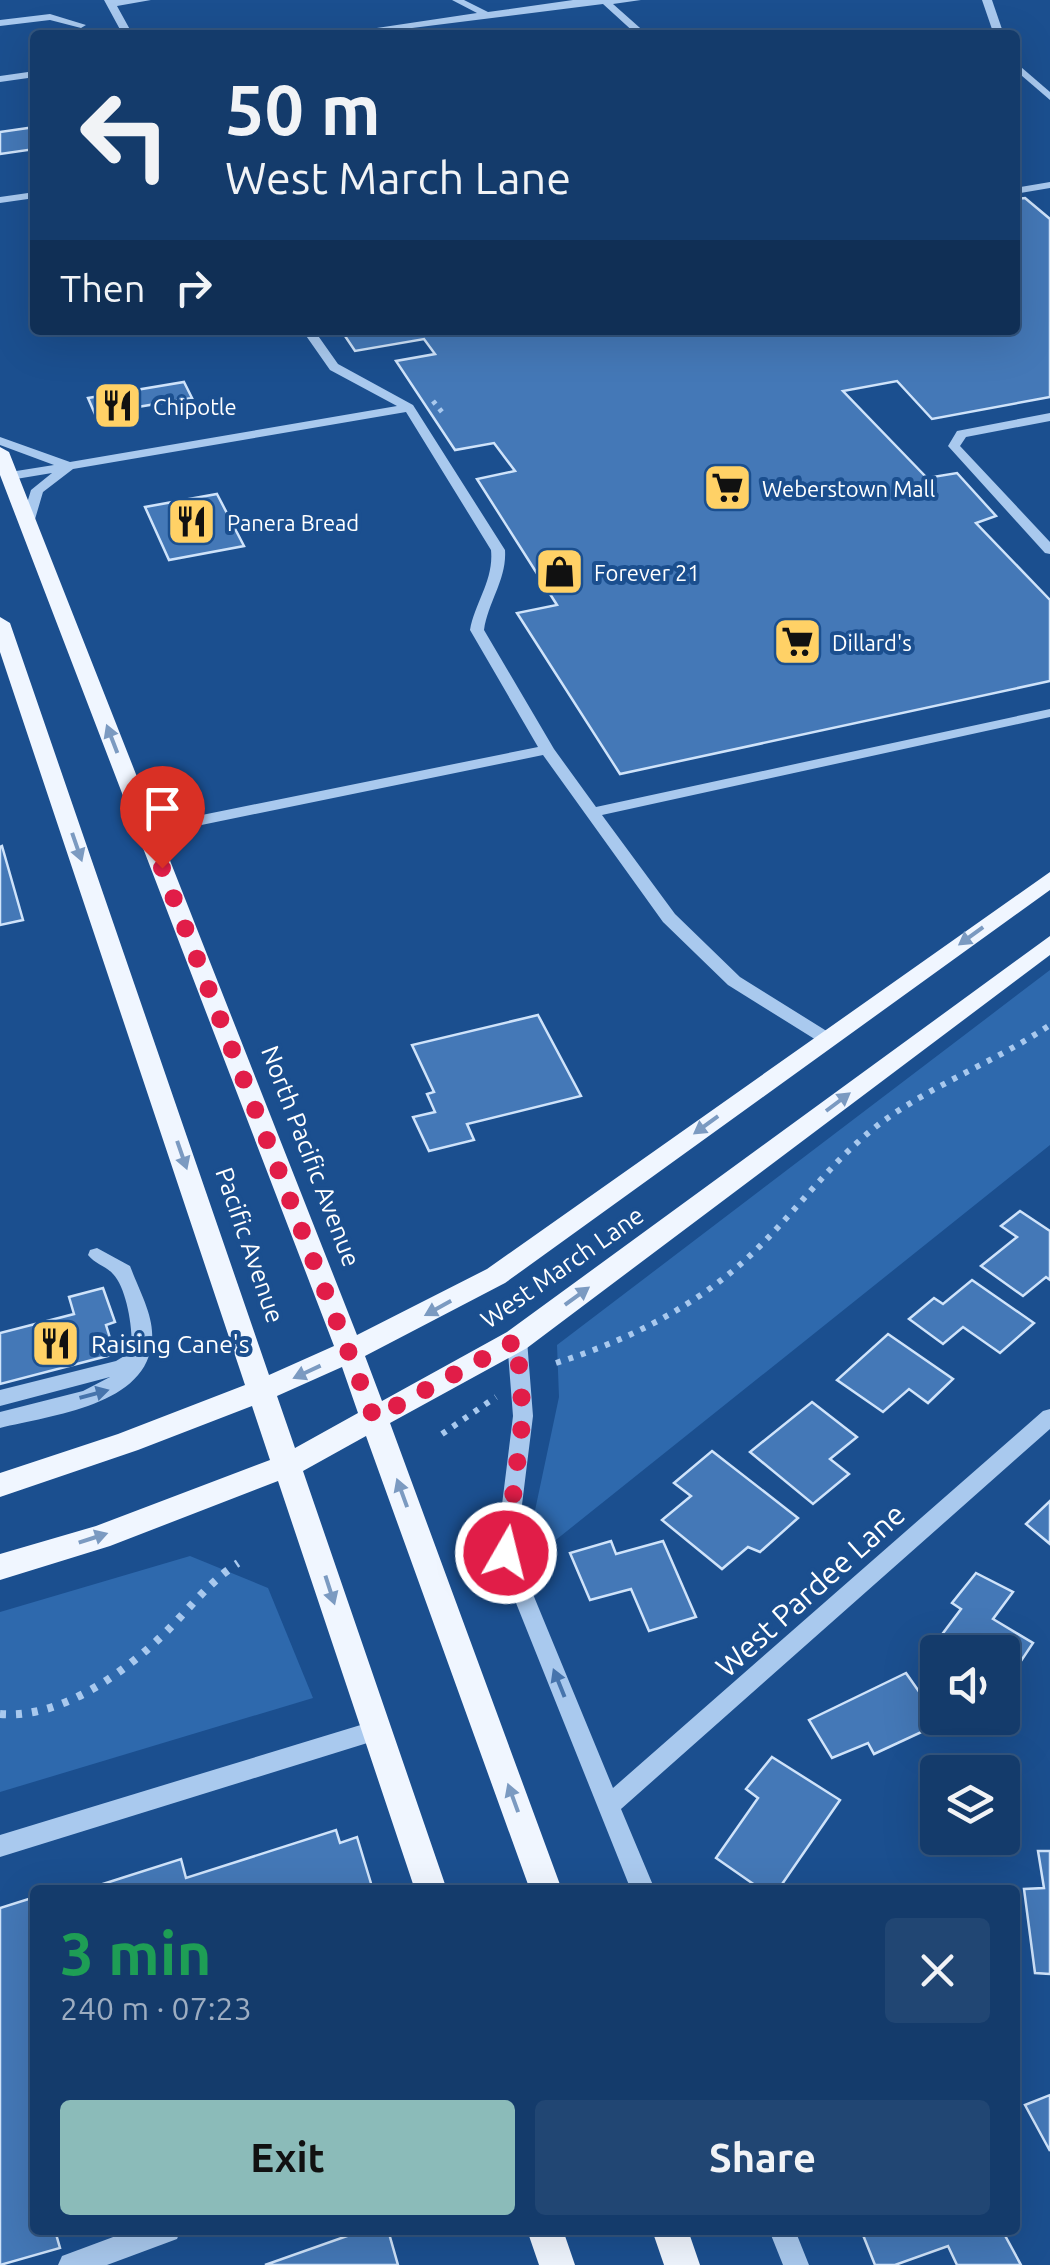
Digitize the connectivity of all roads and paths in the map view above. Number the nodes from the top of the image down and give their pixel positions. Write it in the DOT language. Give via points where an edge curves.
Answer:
graph roads {
  1 [pos="146,0"];
  2 [pos="457,0"];
  3 [pos="636,0"];
  4 [pos="986,0"];
  5 [pos="111,2"];
  6 [pos="605,2"];
  7 [pos="484,13"];
  8 [pos="0,23"];
  9 [pos="81,25"];
  10 [pos="125,30"];
  11 [pos="369,30"];
  12 [pos="441,30"];
  13 [pos="637,30"];
  14 [pos="997,30"];
  15 [pos="1020,70"];
  16 [pos="30,75"];
  17 [pos="0,79"];
  18 [pos="30,87"];
  19 [pos="0,90"];
  20 [pos="1050,97"];
  21 [pos="1050,185"];
  22 [pos="1032,188"];
  23 [pos="1020,189"];
  24 [pos="30,196"];
  25 [pos="0,200"];
  26 [pos="1050,204"];
  27 [pos="312,335"];
  28 [pos="409,408"];
  29 [pos="1050,417"];
  30 [pos="0,441"];
  31 [pos="0,452"];
  32 [pos="69,466"];
  33 [pos="5,475"];
  34 [pos="28,523"];
  35 [pos="1050,550"];
  36 [pos="0,622"];
  37 [pos="1050,713"];
  38 [pos="547,750"];
  39 [pos="591,813"];
  40 [pos="148,832"];
  41 [pos="1050,880"];
  42 [pos="1050,944"];
  43 [pos="1050,1025"];
  44 [pos="827,1039"];
  45 [pos="96,1255"];
  46 [pos="517,1340"];
  47 [pos="350,1352"];
  48 [pos="141,1355"];
  49 [pos="556,1364"];
  50 [pos="263,1392"];
  51 [pos="496,1397"];
  52 [pos="0,1398"];
  53 [pos="1050,1416"];
  54 [pos="374,1418"];
  55 [pos="0,1420"];
  56 [pos="442,1434"];
  57 [pos="288,1465"];
  58 [pos="0,1486"];
  59 [pos="238,1562"];
  60 [pos="0,1567"];
  61 [pos="0,1714"];
  62 [pos="377,1730"];
  63 [pos="608,1806"];
  64 [pos="0,1846"];
  65 [pos="429,1885"];
  66 [pos="544,1885"];
  67 [pos="640,1885"];
  68 [pos="154,2235"];
  69 [pos="547,2235"];
  70 [pos="672,2235"];
  71 [pos="784,2235"];
  72 [pos="71,2265"];
  73 [pos="557,2265"];
  74 [pos="682,2265"];
  75 [pos="796,2265"];
  1 -- 5 [label="street"];
  2 -- 7 [label="street"];
  3 -- 6 [label="street"];
  4 -- 14 [label="street"];
  5 -- 10 [label="street"];
  6 -- 7 [label="street"];
  6 -- 12 [label="street" via="587,11"];
  6 -- 13 [label="street"];
  7 -- 11 [label="street"];
  8 -- 9 [label="street" via="50,17"];
  15 -- 20 [label="street"];
  16 -- 17 [label="street"];
  18 -- 19 [label="street"];
  21 -- 22 [label="street"];
  22 -- 23 [label="street"];
  22 -- 26 [label="street"];
  24 -- 25 [label="street"];
  27 -- 28 [label="street" via="334,367"];
  28 -- 32 [label="street"];
  28 -- 38 [label="street" via="498,550 502,568 478,611 477,630"];
  29 -- 35 [label="street" via="961,434 954,446"];
  30 -- 32 [label="street"];
  31 -- 33 [label="main road, North Pacific Avenue"];
  32 -- 33 [label="street"];
  32 -- 34 [label="street" via="37,490"];
  33 -- 34 [label="main road, North Pacific Avenue"];
  40 -- 34 [label="main road, North Pacific Avenue, one-way"];
  36 -- 50 [label="main road, Pacific Avenue, one-way"];
  37 -- 39 [label="street"];
  38 -- 39 [label="street"];
  38 -- 40 [label="street"];
  39 -- 44 [label="street" via="669,918 734,981"];
  40 -- 47 [label="main road, North Pacific Avenue"];
  41 -- 44 [label="main road, West March Lane, one-way"];
  46 -- 42 [label="main road, West March Lane, one-way"];
  43 -- 49 [label="path" via="882,1122 827,1170 759,1248 671,1316"];
  44 -- 47 [label="main road, West March Lane, one-way" via="496,1276"];
  45 -- 48 [label="street" via="123,1271 143,1335"];
  46 -- 54 [label="main road, West March Lane"];
  63 -- 46 [label="street, one-way" via="506,1553 523,1416"];
  47 -- 50 [label="main road, West March Lane, one-way"];
  47 -- 54 [label="main road, North Pacific Avenue"];
  48 -- 52 [label="street" via="121,1367"];
  55 -- 48 [label="street, one-way" via="117,1387 136,1371"];
  50 -- 57 [label="main road, Pacific Avenue"];
  50 -- 58 [label="main road, West March Lane"];
  51 -- 56 [label="path"];
  53 -- 63 [label="street, West Pardee Lane"];
  54 -- 57 [label="main road, West March Lane"];
  66 -- 54 [label="main road, North Pacific Avenue, one-way"];
  60 -- 57 [label="main road, West March Lane, one-way" via="100,1537"];
  57 -- 62 [label="main road, Pacific Avenue, one-way"];
  59 -- 61 [label="path" via="152,1645 69,1700 37,1715"];
  62 -- 64 [label="street"];
  62 -- 65 [label="main road, Pacific Avenue"];
  63 -- 67 [label="street"];
  68 -- 72 [label="street"];
  69 -- 73 [label="main road"];
  70 -- 74 [label="main road"];
  71 -- 75 [label="street"];
}
